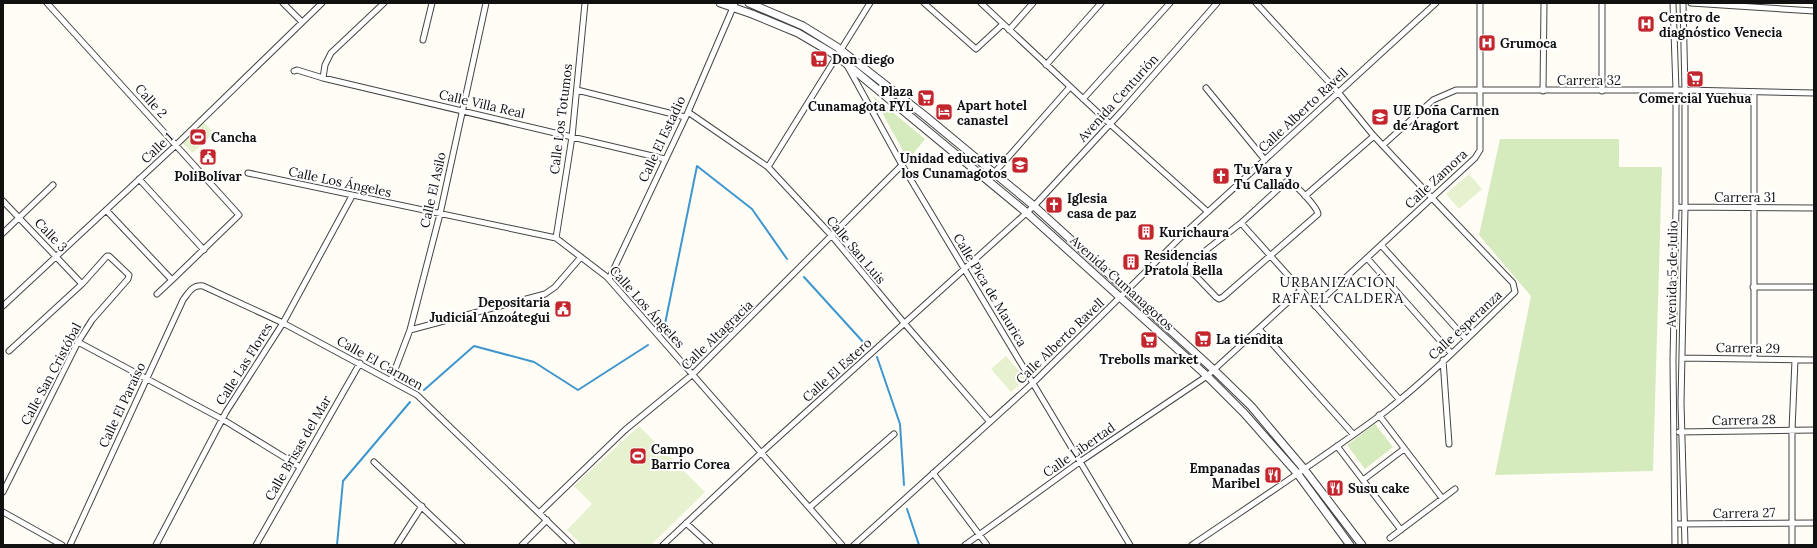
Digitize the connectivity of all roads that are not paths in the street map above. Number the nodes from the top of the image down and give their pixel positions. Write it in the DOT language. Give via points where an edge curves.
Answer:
graph roads {
  1 [pos="47,3"];
  2 [pos="283,3"];
  3 [pos="322,3"];
  4 [pos="384,3"];
  5 [pos="432,3"];
  6 [pos="486,3"];
  7 [pos="585,3"];
  8 [pos="720,3"];
  9 [pos="749,3"];
  10 [pos="870,3"];
  11 [pos="924,3"];
  12 [pos="981,3"];
  13 [pos="1033,3"];
  14 [pos="1101,3"];
  15 [pos="1170,3"];
  16 [pos="1217,3"];
  17 [pos="1256,3"];
  18 [pos="1436,3"];
  19 [pos="1480,3"];
  20 [pos="1544,3"];
  21 [pos="1602,3"];
  22 [pos="1673,3"];
  23 [pos="1683,3"];
  24 [pos="1691,3"];
  25 [pos="735,5"];
  26 [pos="1772,6"];
  27 [pos="1814,11"];
  28 [pos="302,22"];
  29 [pos="1003,24"];
  30 [pos="1010,30"];
  31 [pos="423,40"];
  32 [pos="839,53"];
  33 [pos="846,64"];
  34 [pos="1046,64"];
  35 [pos="294,71"];
  36 [pos="323,78"];
  37 [pos="1070,87"];
  38 [pos="1206,88"];
  39 [pos="577,90"];
  40 [pos="1480,90"];
  41 [pos="1676,90"];
  42 [pos="1685,90"];
  43 [pos="1543,91"];
  44 [pos="1602,91"];
  45 [pos="1338,92"];
  46 [pos="1754,92"];
  47 [pos="1814,93"];
  48 [pos="1083,99"];
  49 [pos="463,111"];
  50 [pos="687,115"];
  51 [pos="1110,124"];
  52 [pos="1374,136"];
  53 [pos="572,137"];
  54 [pos="176,145"];
  55 [pos="1383,145"];
  56 [pos="665,159"];
  57 [pos="1265,160"];
  58 [pos="902,165"];
  59 [pos="768,167"];
  60 [pos="995,172"];
  61 [pos="248,173"];
  62 [pos="139,180"];
  63 [pos="52,185"];
  64 [pos="352,196"];
  65 [pos="1305,196"];
  66 [pos="1432,198"];
  67 [pos="3,201"];
  68 [pos="1034,206"];
  69 [pos="1676,207"];
  70 [pos="1685,208"];
  71 [pos="1754,208"];
  72 [pos="1814,208"];
  73 [pos="106,210"];
  74 [pos="1208,212"];
  75 [pos="1027,213"];
  76 [pos="440,214"];
  77 [pos="20,218"];
  78 [pos="1241,223"];
  79 [pos="3,233"];
  80 [pos="832,236"];
  81 [pos="556,238"];
  82 [pos="1381,245"];
  83 [pos="204,250"];
  84 [pos="1270,256"];
  85 [pos="56,257"];
  86 [pos="581,257"];
  87 [pos="1367,258"];
  88 [pos="964,269"];
  89 [pos="609,279"];
  90 [pos="172,280"];
  91 [pos="82,284"];
  92 [pos="203,286"];
  93 [pos="1753,287"];
  94 [pos="1814,287"];
  95 [pos="1301,290"];
  96 [pos="1128,291"];
  97 [pos="157,294"];
  98 [pos="1120,298"];
  99 [pos="3,306"];
  100 [pos="1316,306"];
  101 [pos="1674,319"];
  102 [pos="1682,319"];
  103 [pos="283,323"];
  104 [pos="905,324"];
  105 [pos="1259,329"];
  106 [pos="410,330"];
  107 [pos="1466,339"];
  108 [pos="78,342"];
  109 [pos="9,351"];
  110 [pos="1451,352"];
  111 [pos="1682,358"];
  112 [pos="1754,358"];
  113 [pos="1443,360"];
  114 [pos="1795,360"];
  115 [pos="1814,360"];
  116 [pos="360,363"];
  117 [pos="1214,370"];
  118 [pos="693,374"];
  119 [pos="1207,376"];
  120 [pos="146,379"];
  121 [pos="391,380"];
  122 [pos="1032,383"];
  123 [pos="1399,399"];
  124 [pos="1379,415"];
  125 [pos="222,419"];
  126 [pos="990,422"];
  127 [pos="1792,430"];
  128 [pos="1814,430"];
  129 [pos="1674,431"];
  130 [pos="1681,432"];
  131 [pos="894,434"];
  132 [pos="1353,434"];
  133 [pos="1449,444"];
  134 [pos="1337,446"];
  135 [pos="1404,449"];
  136 [pos="762,452"];
  137 [pos="1080,461"];
  138 [pos="374,462"];
  139 [pos="300,467"];
  140 [pos="1304,469"];
  141 [pos="933,473"];
  142 [pos="1297,473"];
  143 [pos="1363,480"];
  144 [pos="1455,489"];
  145 [pos="3,492"];
  146 [pos="1442,498"];
  147 [pos="422,506"];
  148 [pos="810,507"];
  149 [pos="3,512"];
  150 [pos="539,513"];
  151 [pos="547,520"];
  152 [pos="686,523"];
  153 [pos="1814,523"];
  154 [pos="1675,524"];
  155 [pos="1792,524"];
  156 [pos="1685,525"];
  157 [pos="1401,530"];
  158 [pos="979,535"];
  159 [pos="1390,538"];
  160 [pos="62,545"];
  161 [pos="70,545"];
  162 [pos="156,545"];
  163 [pos="256,545"];
  164 [pos="397,545"];
  165 [pos="462,545"];
  166 [pos="522,545"];
  167 [pos="572,545"];
  168 [pos="663,545"];
  169 [pos="710,545"];
  170 [pos="842,545"];
  171 [pos="854,545"];
  172 [pos="965,545"];
  173 [pos="987,545"];
  174 [pos="1130,545"];
  175 [pos="1192,545"];
  176 [pos="1350,545"];
  177 [pos="1362,545"];
  178 [pos="1675,545"];
  179 [pos="1685,545"];
  180 [pos="1792,545"];
  1 -- 54 [label="street, Calle 2"];
  2 -- 28 [label="street"];
  3 -- 28 [label="street, Calle 1"];
  4 -- 36 [label="street" via="331,53 325,65"];
  5 -- 31 [label="street"];
  6 -- 49 [label="street, Calle El Asilo"];
  7 -- 39 [label="street, Calle Los Totumos"];
  8 -- 25 [label="street, Avenida Cumanagotos"];
  9 -- 32 [label="street, Avenida Cumanagotos" via="804,26"];
  10 -- 32 [label="street"];
  11 -- 29 [label="street" via="976,48"];
  12 -- 29 [label="street"];
  13 -- 30 [label="street"];
  14 -- 34 [label="street"];
  15 -- 48 [label="street"];
  16 -- 51 [label="street, Avenida Centurión"];
  17 -- 45 [label="street, Calle esperanza"];
  18 -- 45 [label="street, Calle Alberto Ravell"];
  19 -- 40 [label="street, Calle Zamora"];
  20 -- 43 [label="street"];
  21 -- 44 [label="street"];
  22 -- 41 [label="street, Avenida 5 de Julio"];
  23 -- 42 [label="street, Avenida 5 de Julio"];
  24 -- 26 [label="street"];
  25 -- 32 [label="street, Avenida Cumanagotos"];
  25 -- 50 [label="street, Calle El Estadio"];
  26 -- 27 [label="street"];
  28 -- 54 [label="street, Calle 1"];
  29 -- 30 [label="street"];
  30 -- 34 [label="street"];
  32 -- 33 [label="street, Avenida Cumanagotos"];
  32 -- 59 [label="street"];
  32 -- 60 [label="street, Avenida Cumanagotos"];
  33 -- 58 [label="street, Calle Pica de Maurica"];
  33 -- 75 [label="street, Avenida Cumanagotos"];
  34 -- 37 [label="street"];
  35 -- 36 [label="street, Calle Villa Real"];
  36 -- 49 [label="street, Calle Villa Real"];
  37 -- 48 [label="street"];
  37 -- 60 [label="street"];
  38 -- 57 [label="street"];
  39 -- 50 [label="street, Calle San Luis"];
  39 -- 53 [label="street, Calle Los Totumos"];
  40 -- 43 [label="street, Carrera 32"];
  40 -- 55 [label="street, Carrera 32" via="1456,90 1433,100"];
  40 -- 66 [label="street, Calle Zamora" via="1480,150 1475,158"];
  41 -- 42 [label="street, Carrera 32"];
  41 -- 44 [label="street, Carrera 32"];
  41 -- 69 [label="street, Avenida 5 de Julio"];
  42 -- 46 [label="street, Carrera 32"];
  42 -- 70 [label="street, Avenida 5 de Julio"];
  43 -- 44 [label="street, Carrera 32"];
  45 -- 52 [label="street, Calle esperanza"];
  45 -- 57 [label="street, Calle Alberto Ravell"];
  46 -- 47 [label="street, Carrera 32"];
  46 -- 71 [label="street"];
  48 -- 51 [label="street"];
  49 -- 53 [label="street, Calle Villa Real"];
  49 -- 76 [label="street, Calle El Asilo"];
  50 -- 56 [label="street, Calle El Estadio"];
  50 -- 59 [label="street, Calle San Luis"];
  51 -- 68 [label="street, Avenida Centurión"];
  51 -- 74 [label="street"];
  52 -- 55 [label="street, Calle esperanza"];
  52 -- 65 [label="street"];
  53 -- 56 [label="street, Calle Villa Real"];
  53 -- 81 [label="street, Calle Los Totumos"];
  54 -- 62 [label="street, Calle 1"];
  54 -- 83 [label="street, Calle 2" via="238,214 238,217"];
  55 -- 66 [label="street, Calle esperanza"];
  56 -- 89 [label="street, Calle El Estadio"];
  57 -- 74 [label="street, Calle Alberto Ravell"];
  58 -- 80 [label="street, Calle Altagracia"];
  58 -- 88 [label="street, Calle Pica de Maurica"];
  59 -- 80 [label="street, Calle San Luis"];
  60 -- 68 [label="street, Avenida Cumanagotos"];
  61 -- 64 [label="street, Calle Los Ángeles"];
  62 -- 73 [label="street, Calle 1"];
  62 -- 83 [label="street"];
  63 -- 77 [label="street"];
  64 -- 76 [label="street, Calle Los Ángeles"];
  64 -- 103 [label="street, Calle Las Flores"];
  65 -- 78 [label="street" via="1292,182 1287,181"];
  65 -- 84 [label="street" via="1318,214"];
  66 -- 82 [label="street, Calle Zamora"];
  66 -- 107 [label="street, Calle esperanza" via="1515,287 1515,292"];
  67 -- 77 [label="street, Calle 3"];
  68 -- 75 [label="street, Avenida Centurión"];
  68 -- 96 [label="street, Avenida Cumanagotos"];
  69 -- 70 [label="street, Carrera 31"];
  69 -- 101 [label="street, Avenida 5 de Julio"];
  70 -- 71 [label="street, Carrera 31"];
  70 -- 102 [label="street, Avenida 5 de Julio"];
  71 -- 72 [label="street, Carrera 31"];
  71 -- 93 [label="street"];
  73 -- 85 [label="street, Calle 1"];
  73 -- 90 [label="street"];
  74 -- 96 [label="street, Calle Alberto Ravell"];
  75 -- 88 [label="street, Calle El Estero"];
  75 -- 98 [label="street, Avenida Cumanagotos"];
  76 -- 81 [label="street, Calle Los Ángeles"];
  76 -- 106 [label="street, Calle El Asilo"];
  77 -- 79 [label="street"];
  77 -- 85 [label="street, Calle 3"];
  78 -- 84 [label="street"];
  78 -- 84 [label="street" via="1191,262 1191,271 1219,299"];
  80 -- 104 [label="street, Calle San Luis"];
  80 -- 118 [label="street, Calle Altagracia"];
  81 -- 86 [label="street, Calle Los Ángeles"];
  82 -- 87 [label="street, Calle Zamora"];
  82 -- 107 [label="street"];
  83 -- 90 [label="street"];
  84 -- 95 [label="street"];
  85 -- 91 [label="street, Calle 3"];
  85 -- 99 [label="street, Calle 1"];
  86 -- 89 [label="street, Calle Los Ángeles"];
  86 -- 106 [label="street" via="555,287 545,294"];
  87 -- 100 [label="street, Calle Zamora"];
  87 -- 110 [label="street"];
  88 -- 104 [label="street, Calle El Estero"];
  88 -- 122 [label="street, Calle Pica de Maurica"];
  89 -- 118 [label="street, Calle Los Ángeles"];
  90 -- 97 [label="street"];
  91 -- 108 [label="street, Calle San Cristóbal" via="108,256 129,275 92,320"];
  91 -- 109 [label="street"];
  92 -- 103 [label="street, Calle El Carmen"];
  92 -- 120 [label="street, Calle El Paraíso" via="194,286 183,300"];
  93 -- 94 [label="street"];
  93 -- 112 [label="street"];
  95 -- 100 [label="street"];
  95 -- 105 [label="street, Calle Libertad"];
  96 -- 98 [label="street, Calle Alberto Ravell"];
  96 -- 117 [label="street, Avenida Cumanagotos"];
  98 -- 119 [label="street, Avenida Cumanagotos"];
  98 -- 122 [label="street, Calle Alberto Ravell"];
  100 -- 123 [label="street"];
  101 -- 102 [label="street"];
  101 -- 129 [label="street, Avenida 5 de Julio"];
  102 -- 111 [label="street, Avenida 5 de Julio"];
  103 -- 116 [label="street, Calle El Carmen"];
  103 -- 125 [label="street, Calle Las Flores"];
  104 -- 126 [label="street, Calle San Luis"];
  104 -- 136 [label="street, Calle El Estero"];
  105 -- 117 [label="street, Calle Libertad"];
  105 -- 132 [label="street"];
  106 -- 121 [label="street, Calle El Asilo"];
  107 -- 110 [label="street, Calle esperanza"];
  108 -- 120 [label="street"];
  108 -- 145 [label="street, Calle San Cristóbal"];
  110 -- 113 [label="street, Calle esperanza"];
  111 -- 112 [label="street, Carrera 29"];
  111 -- 130 [label="street, Avenida 5 de Julio"];
  112 -- 114 [label="street, Carrera 29"];
  113 -- 123 [label="street, Calle esperanza"];
  113 -- 133 [label="street"];
  114 -- 115 [label="street, Carrera 29"];
  114 -- 127 [label="street"];
  116 -- 121 [label="street, Calle El Carmen"];
  116 -- 139 [label="street, Calle Brisas del Mar"];
  117 -- 119 [label="street, Calle Libertad"];
  117 -- 140 [label="street, Avenida Cumanagotos" via="1251,406"];
  118 -- 136 [label="street, Calle Los Ángeles"];
  118 -- 150 [label="street, Calle Altagracia" via="625,430"];
  119 -- 137 [label="street, Calle Libertad"];
  119 -- 142 [label="street, Avenida Cumanagotos"];
  120 -- 125 [label="street"];
  120 -- 161 [label="street, Calle El Paraíso"];
  121 -- 150 [label="street, Calle El Carmen" via="417,395"];
  122 -- 126 [label="street, Calle Alberto Ravell"];
  122 -- 137 [label="street, Calle Pica de Maurica"];
  123 -- 124 [label="street, Calle esperanza"];
  124 -- 132 [label="street, Calle esperanza"];
  124 -- 135 [label="street"];
  125 -- 139 [label="street"];
  125 -- 162 [label="street, Calle Las Flores"];
  126 -- 141 [label="street, Calle Alberto Ravell"];
  127 -- 128 [label="street, Carrera 28"];
  127 -- 130 [label="street, Carrera 28"];
  127 -- 155 [label="street"];
  129 -- 130 [label="street, Carrera 28"];
  129 -- 154 [label="street, Avenida 5 de Julio"];
  130 -- 156 [label="street, Avenida 5 de Julio"];
  131 -- 148 [label="street"];
  132 -- 134 [label="street, Calle esperanza"];
  134 -- 140 [label="street, Calle esperanza"];
  134 -- 143 [label="street"];
  135 -- 143 [label="street"];
  135 -- 146 [label="street"];
  136 -- 148 [label="street, Calle Los Ángeles"];
  136 -- 152 [label="street, Calle El Estero"];
  137 -- 158 [label="street, Calle Libertad"];
  137 -- 174 [label="street, Calle Pica de Maurica"];
  138 -- 147 [label="street"];
  139 -- 163 [label="street, Calle Brisas del Mar"];
  140 -- 142 [label="street, Calle esperanza"];
  140 -- 177 [label="street, Avenida Cumanagotos"];
  141 -- 158 [label="street"];
  141 -- 171 [label="street, Calle Alberto Ravell"];
  142 -- 175 [label="street, Calle esperanza"];
  142 -- 176 [label="street, Avenida Cumanagotos"];
  143 -- 157 [label="street"];
  144 -- 146 [label="street"];
  146 -- 157 [label="street"];
  147 -- 164 [label="street"];
  147 -- 165 [label="street"];
  148 -- 170 [label="street, Calle Los Ángeles"];
  149 -- 160 [label="street"];
  150 -- 151 [label="street, Calle El Carmen"];
  151 -- 166 [label="street"];
  151 -- 167 [label="street, Calle El Carmen"];
  152 -- 168 [label="street, Calle El Estero"];
  152 -- 169 [label="street"];
  153 -- 155 [label="street, Carrera 27"];
  154 -- 156 [label="street, Carrera 27"];
  154 -- 178 [label="street, Avenida 5 de Julio"];
  155 -- 156 [label="street, Carrera 27"];
  155 -- 180 [label="street"];
  156 -- 179 [label="street, Avenida 5 de Julio"];
  157 -- 159 [label="street"];
  158 -- 172 [label="street, Calle Libertad"];
  158 -- 173 [label="street"];
}
